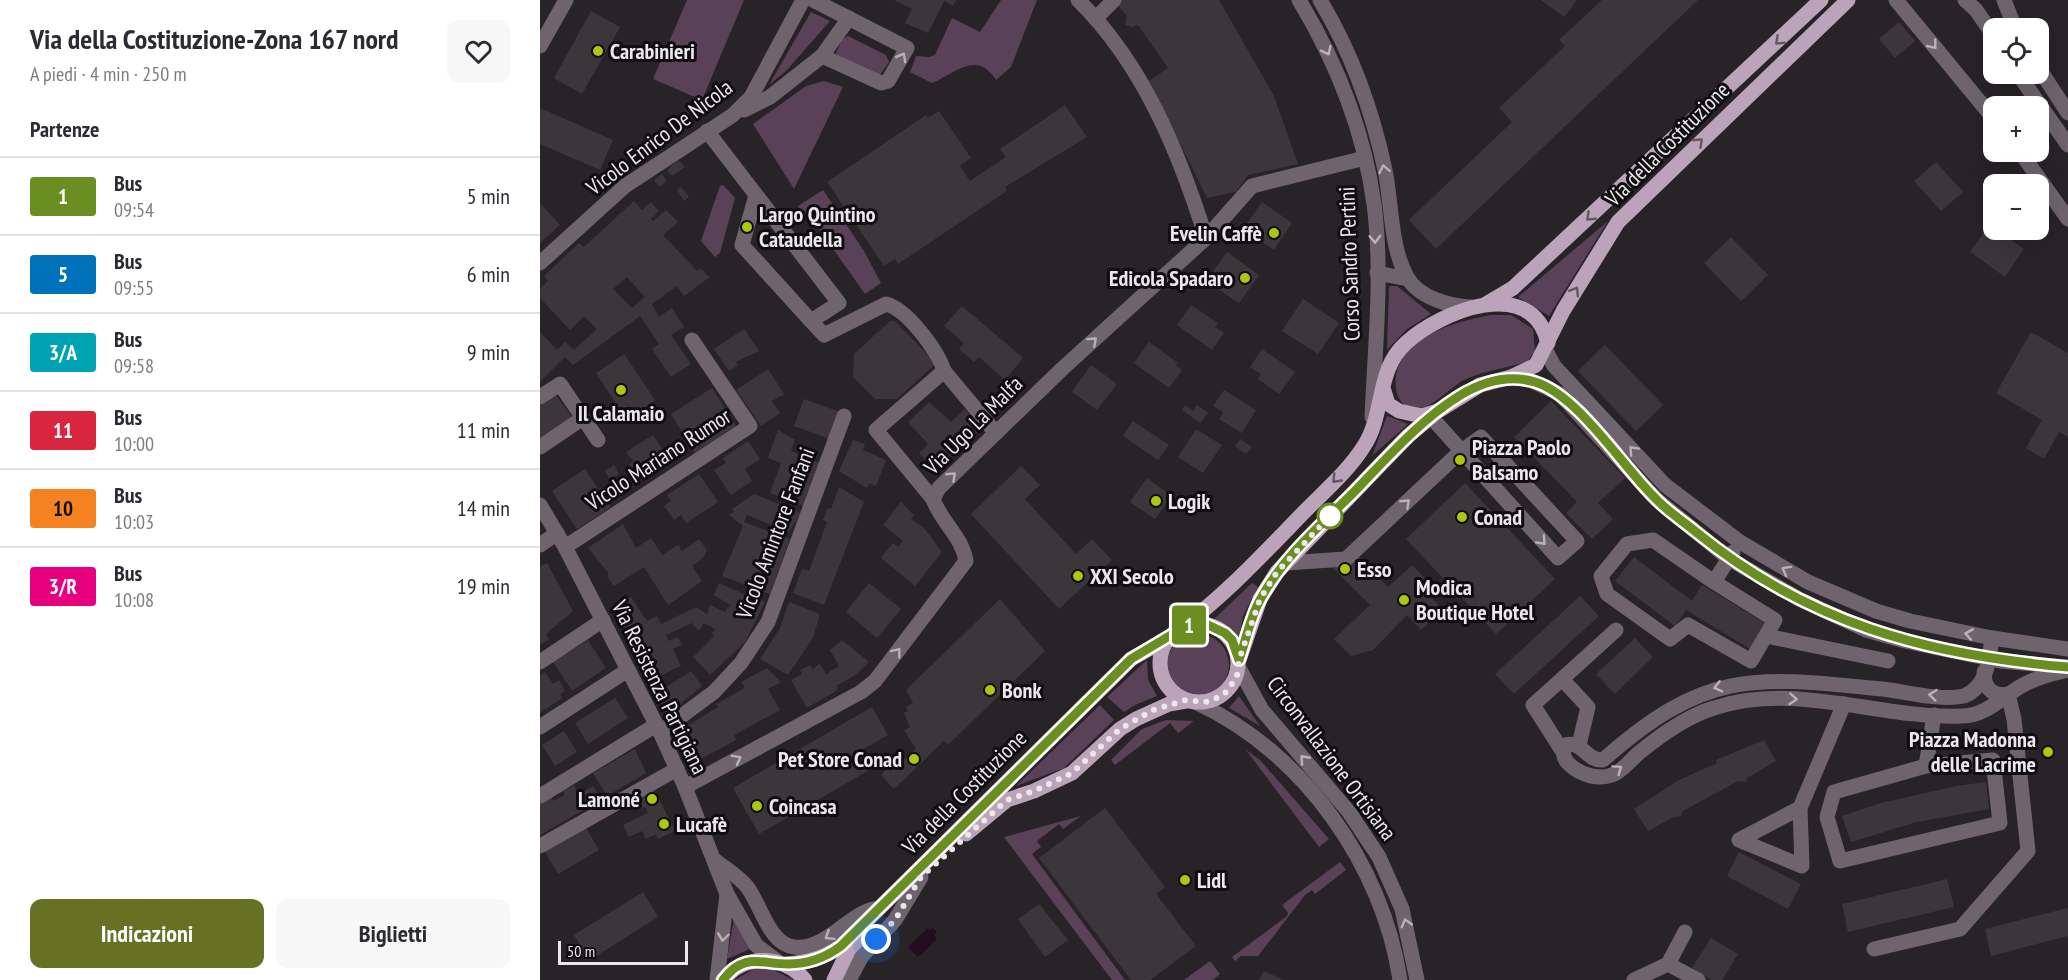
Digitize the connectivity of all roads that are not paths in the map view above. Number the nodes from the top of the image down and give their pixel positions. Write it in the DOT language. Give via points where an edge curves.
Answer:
graph roads {
  1 [pos="566,0"];
  2 [pos="803,0"];
  3 [pos="813,0"];
  4 [pos="1078,0"];
  5 [pos="1114,0"];
  6 [pos="1299,0"];
  7 [pos="1320,0"];
  8 [pos="1821,0"];
  9 [pos="1848,0"];
  10 [pos="1896,0"];
  11 [pos="1965,0"];
  12 [pos="2004,0"];
  13 [pos="849,18"];
  14 [pos="1096,18"];
  15 [pos="2009,18"];
  16 [pos="1983,20"];
  17 [pos="540,46"];
  18 [pos="822,56"];
  19 [pos="2025,84"];
  20 [pos="2049,84"];
  21 [pos="1983,106"];
  22 [pos="2068,113"];
  23 [pos="734,115"];
  24 [pos="707,131"];
  25 [pos="2068,145"];
  26 [pos="1365,158"];
  27 [pos="2027,162"];
  28 [pos="756,195"];
  29 [pos="2068,219"];
  30 [pos="1206,238"];
  31 [pos="540,263"];
  32 [pos="1377,273"];
  33 [pos="1408,279"];
  34 [pos="839,303"];
  35 [pos="1478,306"];
  36 [pos="811,321"];
  37 [pos="848,323"];
  38 [pos="692,340"];
  39 [pos="1547,346"];
  40 [pos="1375,356"];
  41 [pos="944,371"];
  42 [pos="1511,377"];
  43 [pos="1383,387"];
  44 [pos="540,397"];
  45 [pos="1434,414"];
  46 [pos="844,416"];
  47 [pos="583,418"];
  48 [pos="996,433"];
  49 [pos="1371,433"];
  50 [pos="598,440"];
  51 [pos="540,447"];
  52 [pos="1460,452"];
  53 [pos="933,499"];
  54 [pos="540,505"];
  55 [pos="557,533"];
  56 [pos="1740,542"];
  57 [pos="540,545"];
  58 [pos="565,547"];
  59 [pos="1728,558"];
  60 [pos="1286,563"];
  61 [pos="1714,582"];
  62 [pos="603,620"];
  63 [pos="1616,630"];
  64 [pos="1173,634"];
  65 [pos="1766,636"];
  66 [pos="1992,638"];
  67 [pos="2026,643"];
  68 [pos="2068,649"];
  69 [pos="1972,656"];
  70 [pos="1989,659"];
  71 [pos="1888,661"];
  72 [pos="540,662"];
  73 [pos="2022,663"];
  74 [pos="1239,664"];
  75 [pos="2068,668"];
  76 [pos="628,670"];
  77 [pos="1562,679"];
  78 [pos="1984,679"];
  79 [pos="1759,681"];
  80 [pos="2011,692"];
  81 [pos="1760,699"];
  82 [pos="1192,702"];
  83 [pos="1844,704"];
  84 [pos="1934,715"];
  85 [pos="540,727"];
  86 [pos="658,729"];
  87 [pos="1579,745"];
  88 [pos="1563,752"];
  89 [pos="1598,760"];
  90 [pos="1926,766"];
  91 [pos="677,769"];
  92 [pos="1597,777"];
  93 [pos="685,787"];
  94 [pos="540,795"];
  95 [pos="1800,808"];
  96 [pos="1361,829"];
  97 [pos="1347,839"];
  98 [pos="540,846"];
  99 [pos="716,861"];
  100 [pos="921,877"];
  101 [pos="727,894"];
  102 [pos="879,908"];
  103 [pos="1685,932"];
  104 [pos="1874,949"];
  105 [pos="781,963"];
  106 [pos="1668,964"];
  107 [pos="717,980"];
  108 [pos="723,980"];
  109 [pos="805,980"];
  110 [pos="834,980"];
  111 [pos="849,980"];
  112 [pos="1400,980"];
  113 [pos="1417,980"];
  114 [pos="1634,980"];
  115 [pos="1698,980"];
  1 -- 17 [label="street"];
  2 -- 23 [label="street, Vicolo Enrico De Nicola" via="751,97"];
  3 -- 13 [label="street"];
  4 -- 14 [label="street"];
  5 -- 14 [label="street"];
  6 -- 26 [label="street, Corso Sandro Pertini, one-way" via="1338,73"];
  33 -- 7 [label="street, Corso Sandro Pertini, one-way" via="1399,254 1367,98"];
  8 -- 35 [label="main road, Via della Costituzione, one-way" via="1513,288"];
  39 -- 9 [label="main road, Via della Costituzione, one-way" via="1563,311 1631,207"];
  10 -- 21 [label="street, one-way"];
  11 -- 16 [label="street"];
  12 -- 15 [label="street"];
  13 -- 18 [label="street"];
  18 -- 13 [label="street, one-way" via="874,83 888,81 907,48"];
  14 -- 30 [label="street" via="1141,81 1187,178"];
  18 -- 23 [label="street" via="770,97"];
  19 -- 25 [label="street"];
  20 -- 22 [label="street"];
  23 -- 24 [label="street, Vicolo Enrico De Nicola"];
  24 -- 28 [label="street"];
  24 -- 31 [label="street, Vicolo Enrico De Nicola" via="625,186"];
  26 -- 30 [label="street, Via Ugo La Malfa" via="1252,186"];
  26 -- 32 [label="street, Corso Sandro Pertini, one-way" via="1374,205"];
  27 -- 29 [label="street"];
  28 -- 34 [label="street"];
  28 -- 36 [label="street" via="742,245"];
  48 -- 30 [label="street, Via Ugo La Malfa, one-way"];
  32 -- 33 [label="street"];
  32 -- 40 [label="street, Corso Sandro Pertini"];
  33 -- 35 [label="street" via="1443,303"];
  34 -- 36 [label="street"];
  34 -- 37 [label="street"];
  35 -- 39 [label="main road" via="1514,305 1527,311 1545,331"];
  35 -- 43 [label="main road, Via della Costituzione" via="1422,330 1403,345 1392,359"];
  36 -- 37 [label="street" via="824,335"];
  37 -- 41 [label="street" via="886,304 898,307 940,358"];
  38 -- 58 [label="street, Vicolo Mariano Rumor" via="750,426"];
  39 -- 42 [label="main road, Via della Costituzione" via="1536,365"];
  56 -- 39 [label="street, one-way" via="1665,484 1554,366"];
  40 -- 43 [label="street"];
  40 -- 49 [label="street, Corso Sandro Pertini"];
  41 -- 48 [label="street"];
  41 -- 53 [label="street" via="876,430"];
  42 -- 45 [label="main road, Via della Costituzione" via="1480,385"];
  42 -- 59 [label="street" via="1532,381 1560,394 1656,499"];
  43 -- 45 [label="main road" via="1388,404 1399,411 1422,416"];
  43 -- 49 [label="main road, Via della Costituzione"];
  44 -- 47 [label="street" via="560,384"];
  45 -- 52 [label="street"];
  45 -- 60 [label="main road"];
  46 -- 86 [label="street, Vicolo Amintore Fanfani" via="768,622 741,663 714,692"];
  47 -- 50 [label="street"];
  47 -- 51 [label="street"];
  53 -- 48 [label="street, Via Ugo La Malfa, one-way" via="939,488"];
  49 -- 64 [label="main road, Via della Costituzione, one-way" via="1353,462 1232,586"];
  52 -- 52 [label="street, one-way" via="1558,558 1577,541 1481,438"];
  60 -- 52 [label="street, one-way" via="1346,559"];
  93 -- 53 [label="street, Via Ugo La Malfa, one-way" via="875,681 966,561 963,546"];
  54 -- 55 [label="street, Via Resistenza Partigiana"];
  55 -- 57 [label="street"];
  55 -- 58 [label="street, Via Resistenza Partigiana"];
  56 -- 59 [label="street"];
  66 -- 56 [label="street, one-way" via="1876,611 1808,582"];
  58 -- 62 [label="street, Via Resistenza Partigiana"];
  59 -- 61 [label="street"];
  59 -- 69 [label="street" via="1799,599 1866,630"];
  60 -- 74 [label="main road" via="1260,599"];
  61 -- 65 [label="street" via="1775,620"];
  61 -- 65 [label="street" via="1653,540 1627,544 1601,576 1607,594 1670,639 1688,625 1751,661"];
  62 -- 72 [label="street"];
  62 -- 76 [label="street, Via Resistenza Partigiana"];
  63 -- 77 [label="street"];
  64 -- 74 [label="main road" via="1196,624 1216,627 1232,640"];
  64 -- 82 [label="main road" via="1161,654 1161,673 1170,690"];
  64 -- 102 [label="main road, Via della Costituzione" via="1131,659"];
  65 -- 71 [label="street"];
  66 -- 67 [label="street"];
  66 -- 70 [label="street"];
  67 -- 68 [label="street"];
  67 -- 73 [label="street"];
  69 -- 70 [label="street"];
  69 -- 78 [label="street" via="1984,669"];
  70 -- 73 [label="street"];
  70 -- 78 [label="street"];
  73 -- 75 [label="street"];
  73 -- 80 [label="street"];
  74 -- 82 [label="main road" via="1233,684 1222,696"];
  96 -- 74 [label="street, Circonvallazione Ortisiana, one-way" via="1262,710"];
  75 -- 80 [label="street"];
  76 -- 85 [label="street"];
  76 -- 86 [label="street, Via Resistenza Partigiana"];
  77 -- 87 [label="street" via="1588,707"];
  77 -- 88 [label="street" via="1533,705"];
  78 -- 79 [label="street, one-way" via="1973,693 1958,697 1790,680"];
  78 -- 80 [label="street" via="1995,695"];
  79 -- 81 [label="street"];
  79 -- 89 [label="street, one-way" via="1724,686 1686,699"];
  80 -- 84 [label="street" via="1977,714"];
  80 -- 104 [label="street" via="2028,851 1960,929"];
  81 -- 83 [label="street, one-way"];
  92 -- 81 [label="street, one-way" via="1614,775 1658,738 1694,716 1728,704"];
  82 -- 97 [label="street, Circonvallazione Ortisiana" via="1236,722 1272,751"];
  82 -- 100 [label="main road, Via della Costituzione" via="1153,710 1136,719 1072,773 1007,800"];
  83 -- 84 [label="street"];
  83 -- 95 [label="street"];
  84 -- 90 [label="street"];
  86 -- 91 [label="street, Via Resistenza Partigiana"];
  86 -- 94 [label="street, Vicolo Amintore Fanfani"];
  87 -- 88 [label="street" via="1566,745"];
  87 -- 89 [label="street" via="1590,758"];
  88 -- 92 [label="street" via="1570,766"];
  89 -- 92 [label="street"];
  90 -- 90 [label="street" via="1834,792 1827,817 1840,861 2000,823 1993,760"];
  91 -- 93 [label="street, Via Resistenza Partigiana"];
  91 -- 98 [label="street"];
  93 -- 99 [label="street, Via Resistenza Partigiana"];
  95 -- 95 [label="street" via="1759,829 1739,840 1802,866"];
  96 -- 97 [label="street"];
  113 -- 96 [label="street, Circonvallazione Ortisiana, one-way" via="1402,909 1379,857"];
  97 -- 112 [label="street, Circonvallazione Ortisiana" via="1377,894"];
  99 -- 101 [label="street, Via Resistenza Partigiana"];
  102 -- 99 [label="street, one-way" via="866,909 817,943 790,945 770,932 748,887"];
  100 -- 110 [label="main road, Via della Costituzione" via="849,950"];
  100 -- 111 [label="street" via="895,920 862,956"];
  101 -- 105 [label="street" via="756,945"];
  101 -- 107 [label="street, one-way"];
  102 -- 105 [label="main road, Via della Costituzione" via="830,954 809,962"];
  103 -- 106 [label="street"];
  105 -- 108 [label="main road, Via della Costituzione" via="750,962 738,966"];
  105 -- 109 [label="main road"];
  106 -- 114 [label="street"];
  106 -- 115 [label="street"];
}
